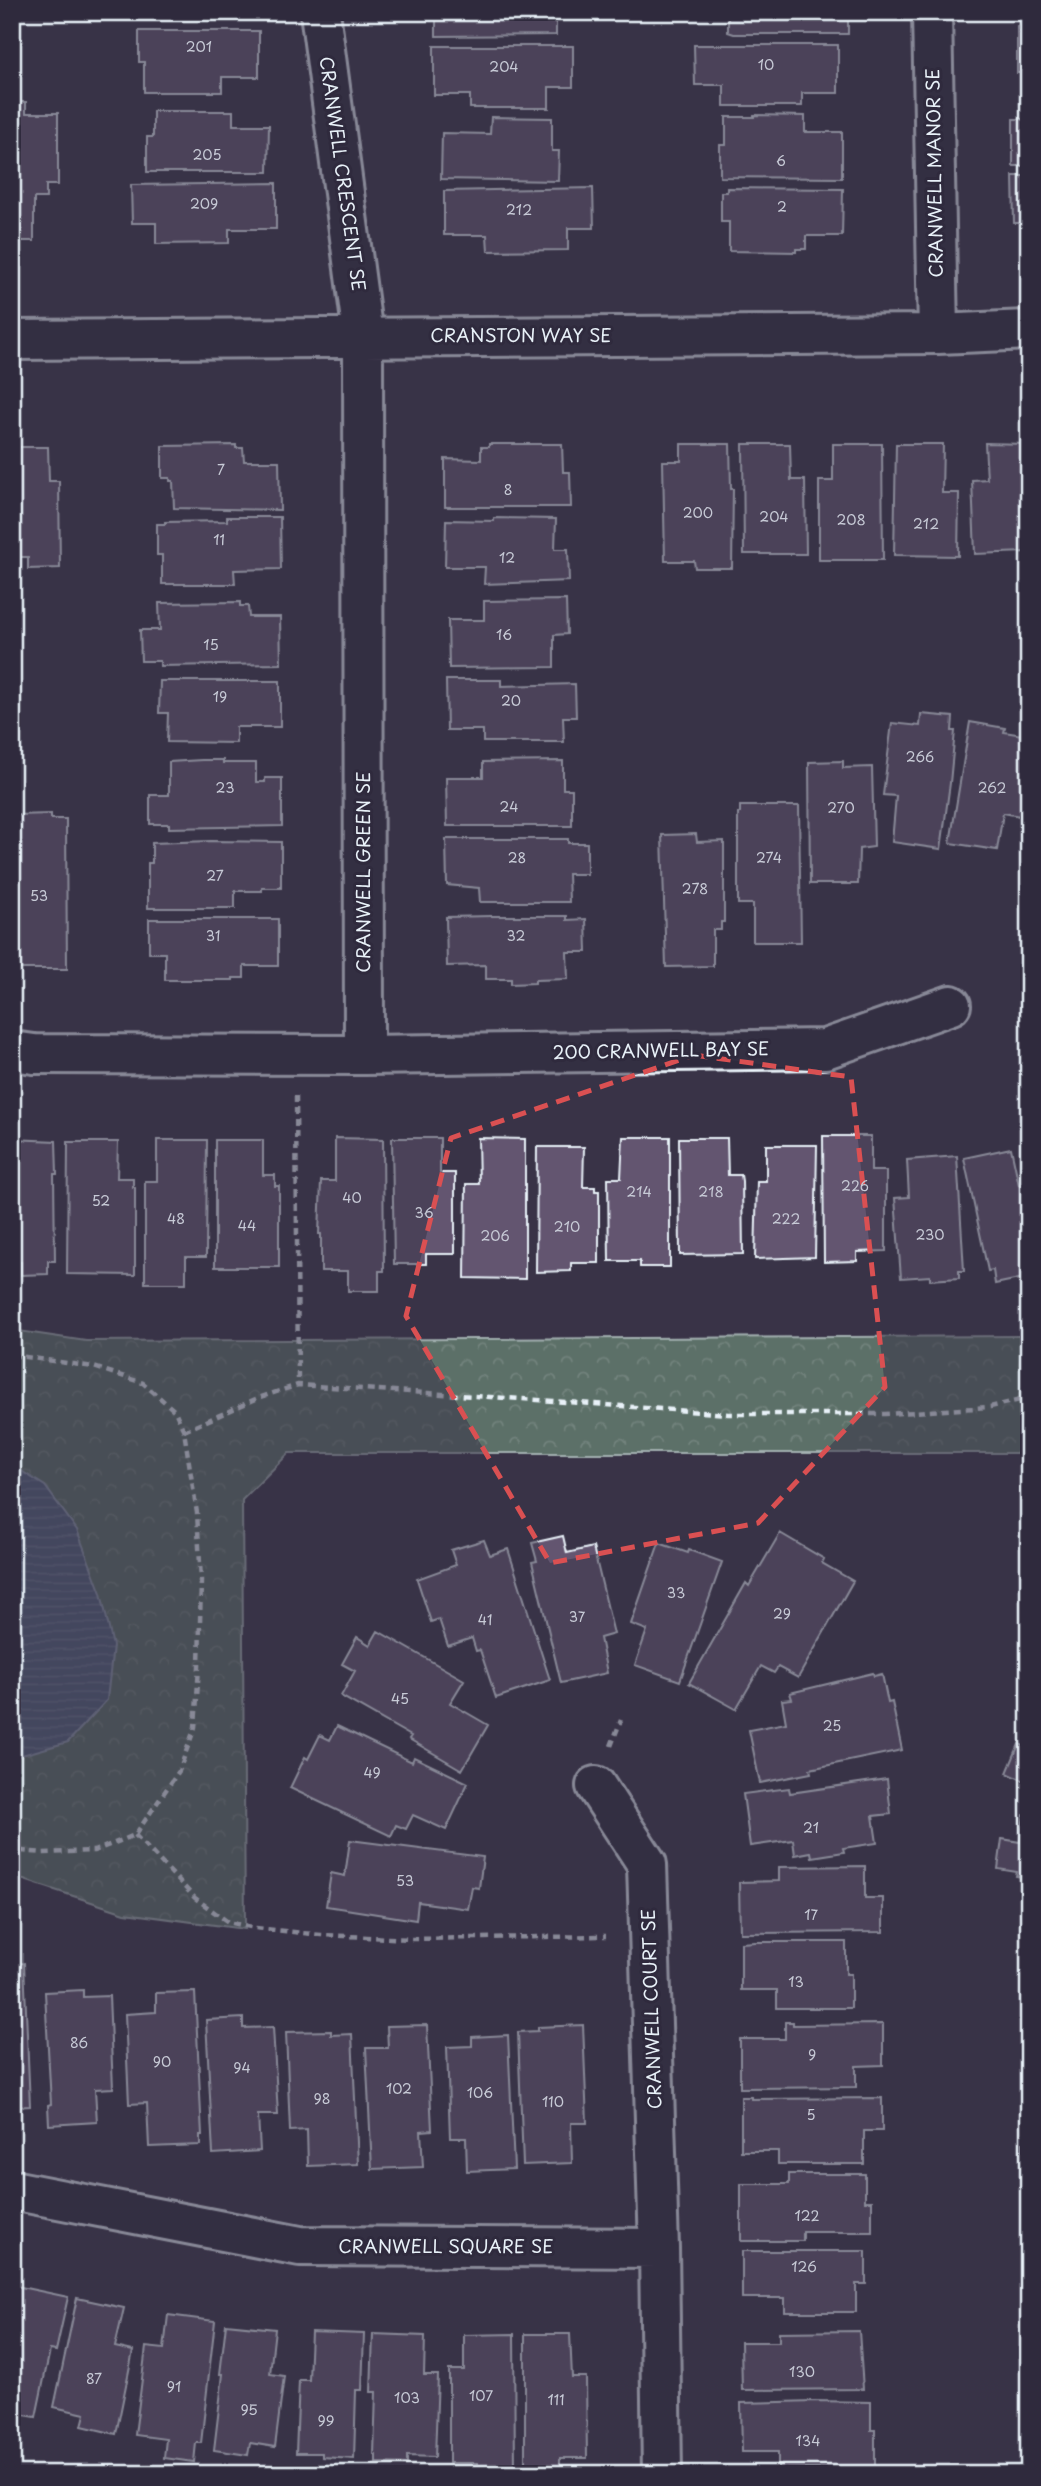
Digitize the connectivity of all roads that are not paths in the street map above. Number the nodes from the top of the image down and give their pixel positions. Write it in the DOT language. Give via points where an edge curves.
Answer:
graph roads {
  1 [pos="320,12"];
  2 [pos="932,12"];
  3 [pos="1029,330"];
  4 [pos="938,334"];
  5 [pos="363,336"];
  6 [pos="12,340"];
  7 [pos="951,1005"];
  8 [pos="12,1051"];
  9 [pos="364,1055"];
  10 [pos="596,1786"];
  11 [pos="12,2190"];
  12 [pos="659,2248"];
  13 [pos="662,2474"];
  1 -- 5 [label="street, CRANWELL CRESCENT SE"];
  2 -- 4 [label="street, CRANWELL MANOR SE"];
  3 -- 4 [label="street, CRANSTON WAY SE"];
  4 -- 5 [label="street, CRANSTON WAY SE"];
  5 -- 6 [label="street, CRANSTON WAY SE"];
  5 -- 9 [label="street, CRANWELL GREEN SE"];
  7 -- 9 [label="street, 200 CRANWELL BAY SE" via="825,1049"];
  8 -- 9 [label="street"];
  10 -- 12 [label="street, CRANWELL COURT SE" via="647,1864"];
  11 -- 12 [label="street, CRANWELL SQUARE SE" via="300,2246"];
  12 -- 13 [label="street"];
}
